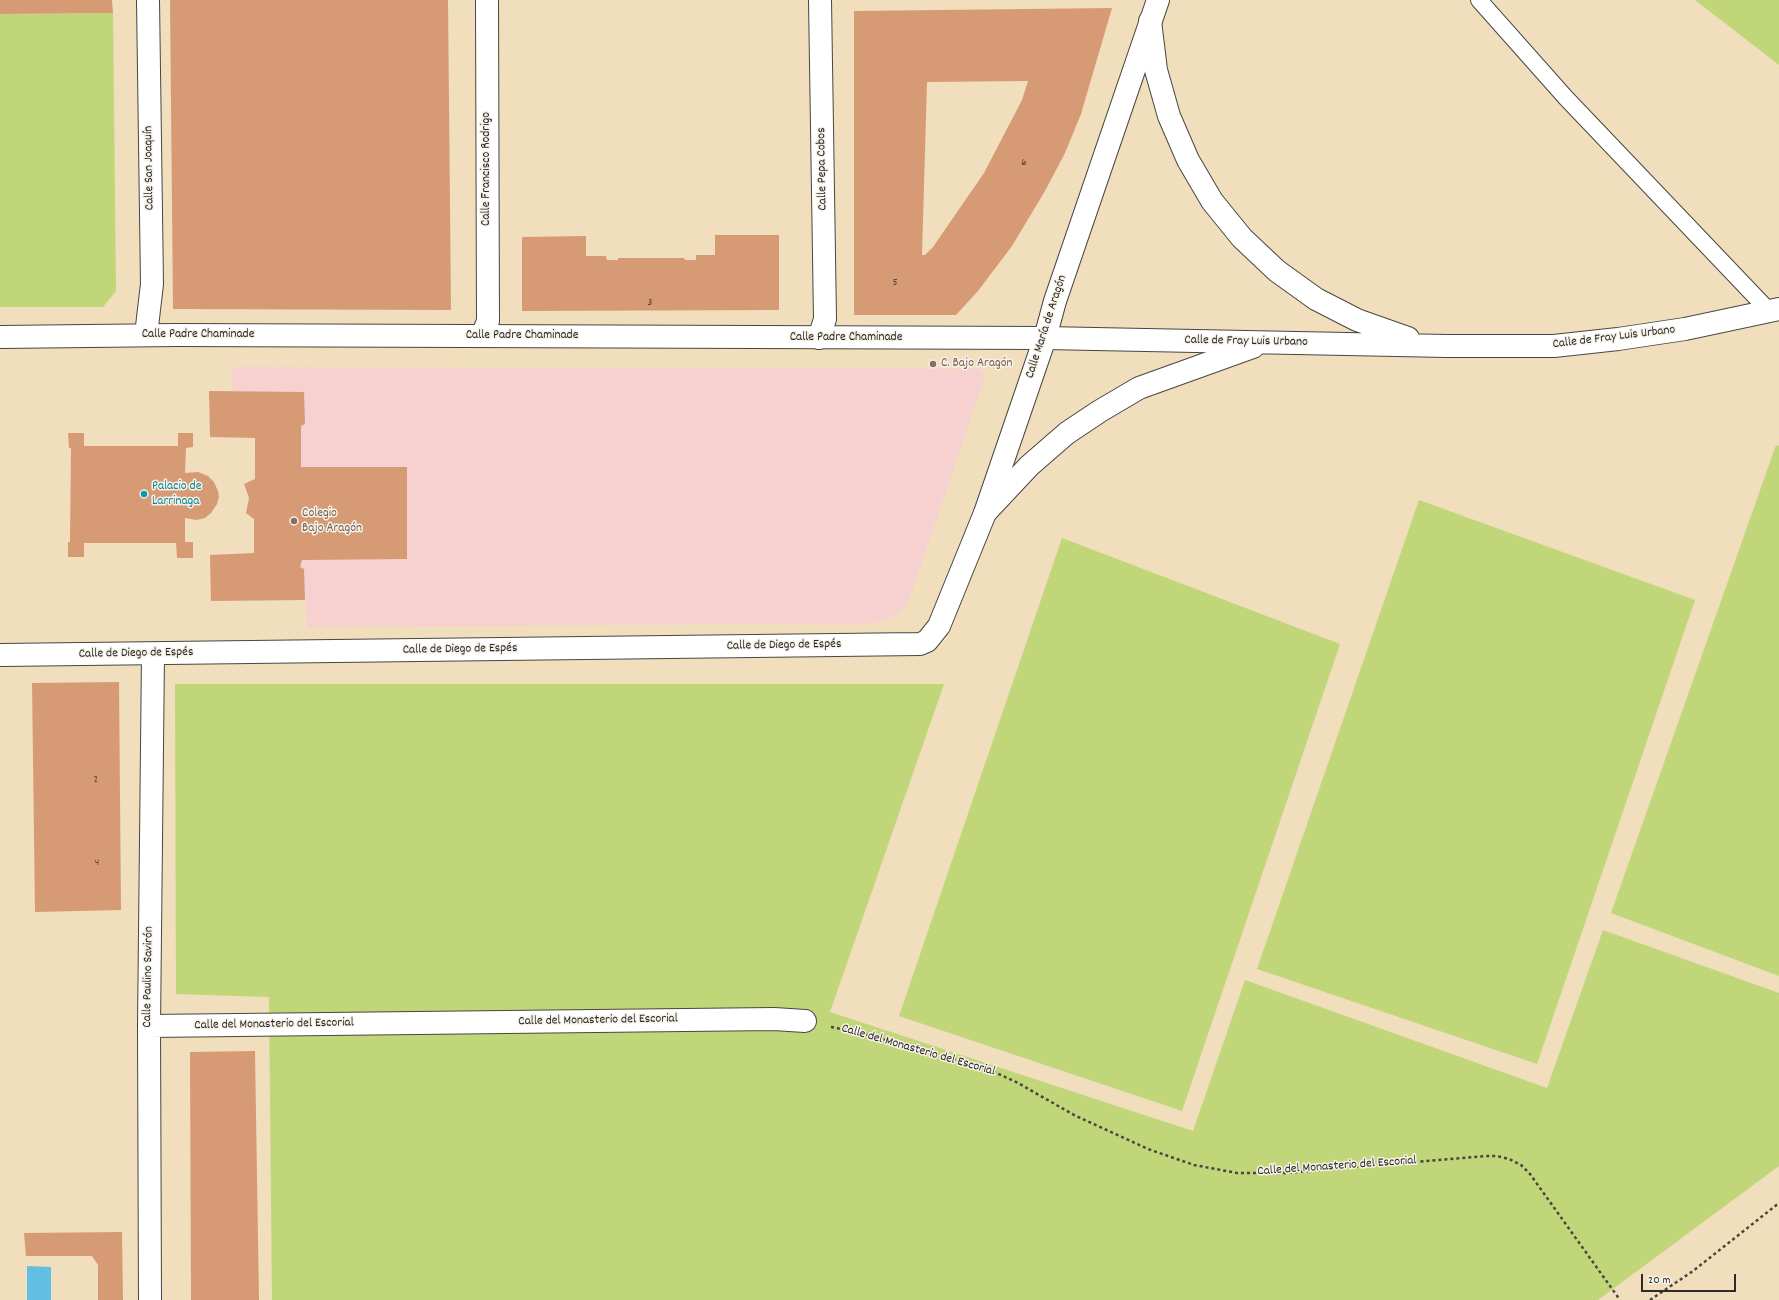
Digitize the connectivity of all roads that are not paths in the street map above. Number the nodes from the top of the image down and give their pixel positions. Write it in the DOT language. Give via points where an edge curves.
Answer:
graph roads {
  1 [pos="148,0"];
  2 [pos="487,0"];
  3 [pos="820,0"];
  4 [pos="1158,0"];
  5 [pos="1479,0"];
  6 [pos="1150,21"];
  7 [pos="1775,310"];
  8 [pos="146,335"];
  9 [pos="482,336"];
  10 [pos="0,337"];
  11 [pos="819,338"];
  12 [pos="1045,338"];
  13 [pos="1270,342"];
  14 [pos="1447,346"];
  15 [pos="985,513"];
  16 [pos="920,644"];
  17 [pos="153,654"];
  18 [pos="0,655"];
  19 [pos="805,1022"];
  20 [pos="149,1026"];
  21 [pos="150,1300"];
  1 -- 8 [label="street, Calle San Joaquín" via="152,284"];
  2 -- 9 [label="street, Calle Francisco Rodrigo" via="488,321"];
  3 -- 11 [label="street, Calle Pepa Cobos" via="825,318"];
  4 -- 6 [label="street, Calle María de Aragón"];
  5 -- 7 [label="lane" via="1566,98"];
  6 -- 12 [label="street, Calle María de Aragón" via="1055,301"];
  6 -- 14 [label="street, Calle de Fray Luis Urbano" via="1156,70 1169,116 1188,160 1208,194 1242,238 1277,271 1316,299 1364,323 1401,336"];
  7 -- 14 [label="street, Calle de Fray Luis Urbano" via="1618,340 1554,346"];
  8 -- 9 [label="street, Calle Padre Chaminade"];
  8 -- 10 [label="street, Calle Padre Chaminade"];
  9 -- 11 [label="street, Calle Padre Chaminade"];
  11 -- 12 [label="street, Calle Padre Chaminade"];
  12 -- 13 [label="street, Calle de Fray Luis Urbano"];
  12 -- 15 [label="street, Calle María de Aragón"];
  13 -- 14 [label="street, Calle de Fray Luis Urbano"];
  13 -- 15 [label="street" via="1139,388 1100,411 1067,433 1030,466"];
  15 -- 16 [label="street, Calle María de Aragón" via="939,626 934,635"];
  16 -- 17 [label="street, Calle de Diego de Espés"];
  17 -- 18 [label="street, Calle de Diego de Espés"];
  17 -- 20 [label="street, Calle Paulino Savirón"];
  19 -- 20 [label="street, Calle del Monasterio del Escorial" via="766,1019"];
  20 -- 21 [label="street, Calle Paulino Savirón"];
}
